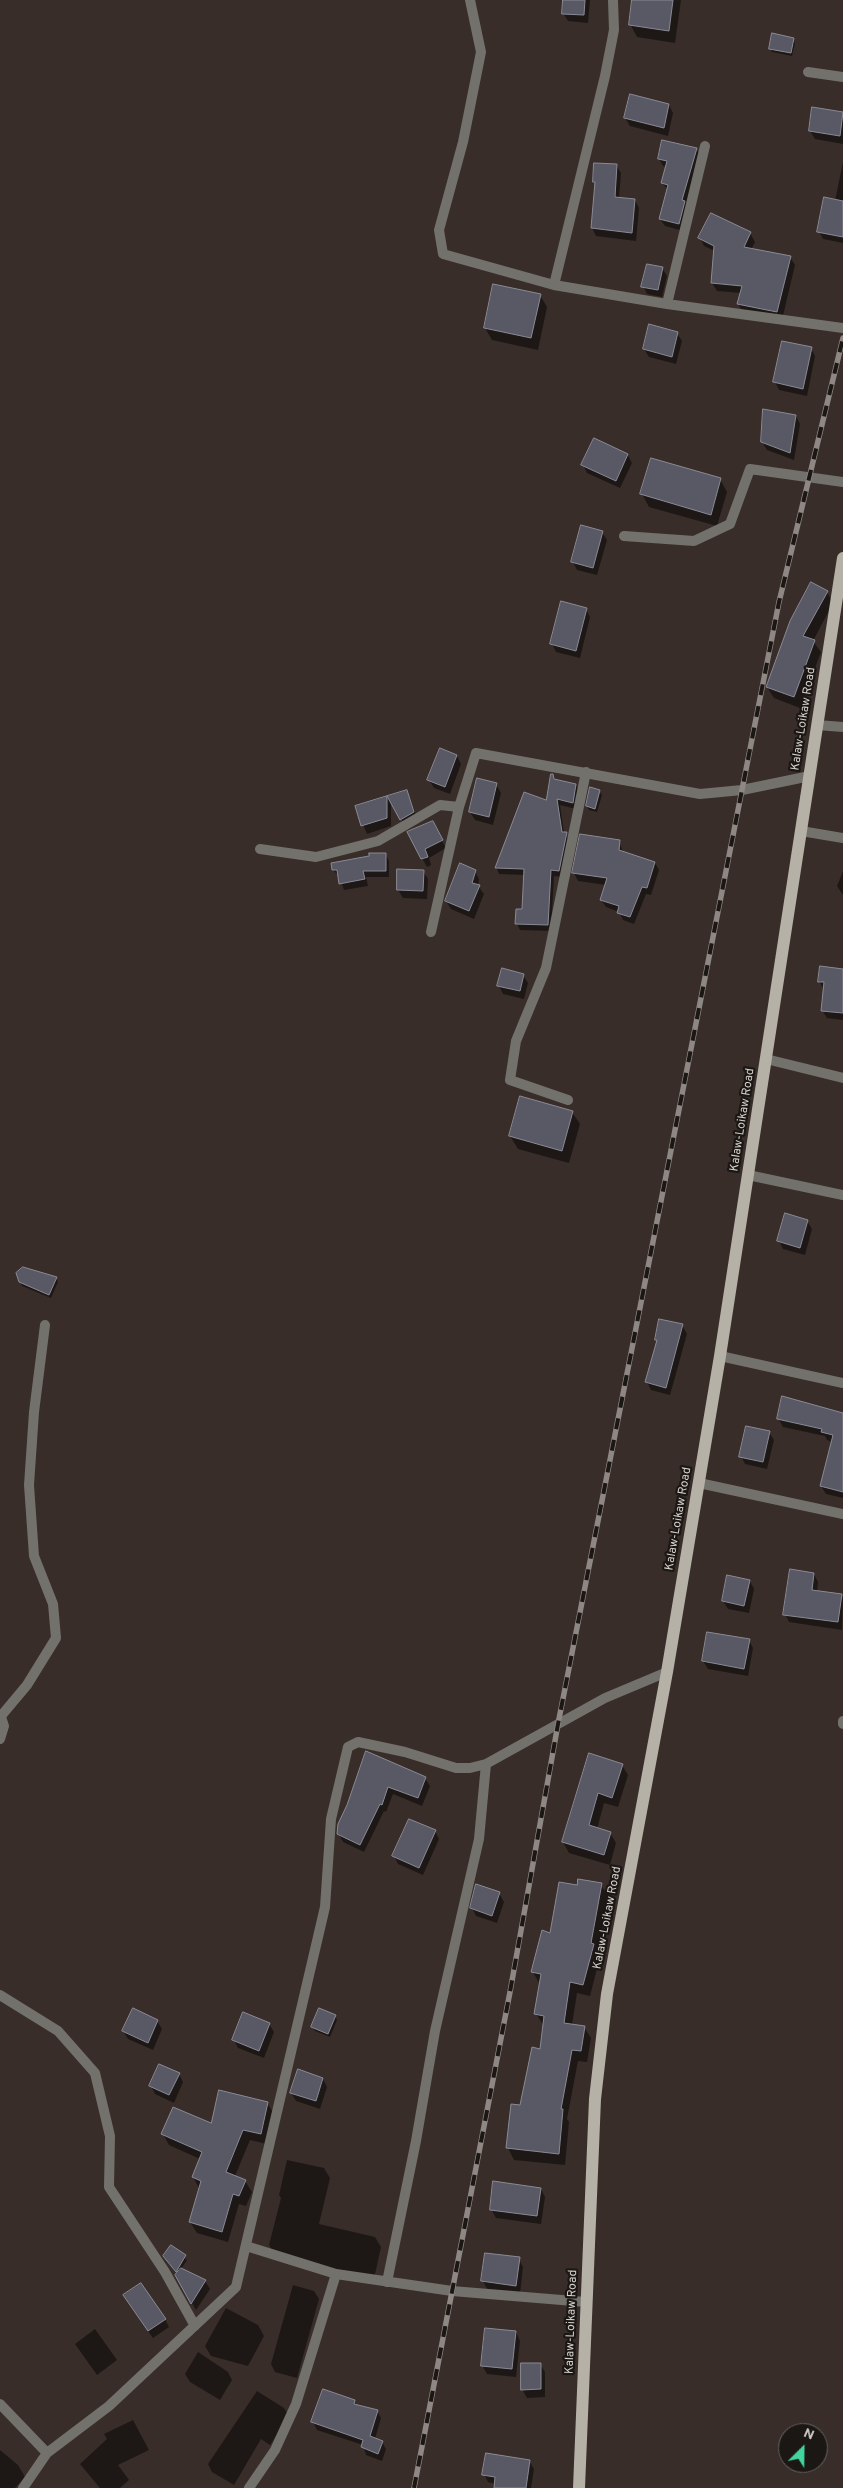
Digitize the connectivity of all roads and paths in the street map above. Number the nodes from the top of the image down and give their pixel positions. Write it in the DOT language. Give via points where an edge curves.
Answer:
graph roads {
  1 [pos="470,0"];
  2 [pos="613,0"];
  3 [pos="808,72"];
  4 [pos="843,77"];
  5 [pos="705,146"];
  6 [pos="554,284"];
  7 [pos="667,304"];
  8 [pos="843,328"];
  9 [pos="843,482"];
  10 [pos="624,536"];
  11 [pos="843,558"];
  12 [pos="840,601"];
  13 [pos="817,725"];
  14 [pos="843,727"];
  15 [pos="586,772"];
  16 [pos="810,776"];
  17 [pos="459,807"];
  18 [pos="801,831"];
  19 [pos="843,838"];
  20 [pos="260,849"];
  21 [pos="431,932"];
  22 [pos="766,1059"];
  23 [pos="843,1078"];
  24 [pos="568,1100"];
  25 [pos="748,1175"];
  26 [pos="843,1195"];
  27 [pos="45,1325"];
  28 [pos="720,1356"];
  29 [pos="843,1383"];
  30 [pos="699,1483"];
  31 [pos="843,1514"];
  32 [pos="667,1672"];
  33 [pos="0,1715"];
  34 [pos="0,1739"];
  35 [pos="486,1764"];
  36 [pos="0,1995"];
  37 [pos="246,2246"];
  38 [pos="336,2274"];
  39 [pos="387,2282"];
  40 [pos="586,2302"];
  41 [pos="195,2326"];
  42 [pos="0,2404"];
  43 [pos="47,2453"];
  44 [pos="23,2488"];
  45 [pos="249,2488"];
  46 [pos="579,2488"];
  1 -- 6 [label="street" via="481,52 464,142 439,230 443,254"];
  2 -- 6 [label="street" via="614,30 605,76"];
  3 -- 4 [label="street"];
  5 -- 7 [label="street"];
  6 -- 7 [label="street"];
  7 -- 8 [label="street"];
  9 -- 10 [label="street" via="750,469 730,524 694,541"];
  11 -- 12 [label="main road, Kalaw-Loikaw Road"];
  12 -- 13 [label="main road, Kalaw-Loikaw Road"];
  13 -- 14 [label="street"];
  13 -- 16 [label="main road, Kalaw-Loikaw Road"];
  15 -- 16 [label="street" via="700,794 742,790"];
  15 -- 17 [label="street" via="476,753"];
  15 -- 24 [label="street" via="546,968 516,1042 510,1080"];
  16 -- 18 [label="main road, Kalaw-Loikaw Road"];
  17 -- 20 [label="street" via="440,805 378,841 316,857"];
  17 -- 21 [label="street"];
  18 -- 19 [label="street"];
  18 -- 22 [label="main road, Kalaw-Loikaw Road"];
  22 -- 23 [label="street"];
  22 -- 25 [label="main road, Kalaw-Loikaw Road"];
  25 -- 26 [label="street"];
  25 -- 28 [label="main road, Kalaw-Loikaw Road"];
  27 -- 33 [label="street" via="29,1485 34,1556 53,1604 56,1638 27,1685"];
  28 -- 29 [label="street"];
  28 -- 30 [label="main road, Kalaw-Loikaw Road"];
  30 -- 31 [label="street"];
  30 -- 32 [label="main road, Kalaw-Loikaw Road"];
  32 -- 35 [label="street" via="605,1698"];
  32 -- 40 [label="main road, Kalaw-Loikaw Road" via="607,1994 595,2099"];
  33 -- 34 [label="street" via="4,1726"];
  35 -- 37 [label="street" via="456,1768 358,1742 348,1747 331,1820 325,1907"];
  35 -- 39 [label="street" via="479,1839 435,2031"];
  36 -- 41 [label="street" via="58,2031 95,2073 110,2136 109,2187 165,2272"];
  37 -- 38 [label="street"];
  37 -- 41 [label="street" via="236,2287"];
  38 -- 39 [label="street"];
  38 -- 45 [label="street" via="296,2404 275,2450"];
  39 -- 40 [label="street"];
  40 -- 46 [label="main road, Kalaw-Loikaw Road"];
  41 -- 43 [label="street" via="109,2406"];
  42 -- 43 [label="street"];
  43 -- 44 [label="street"];
}
